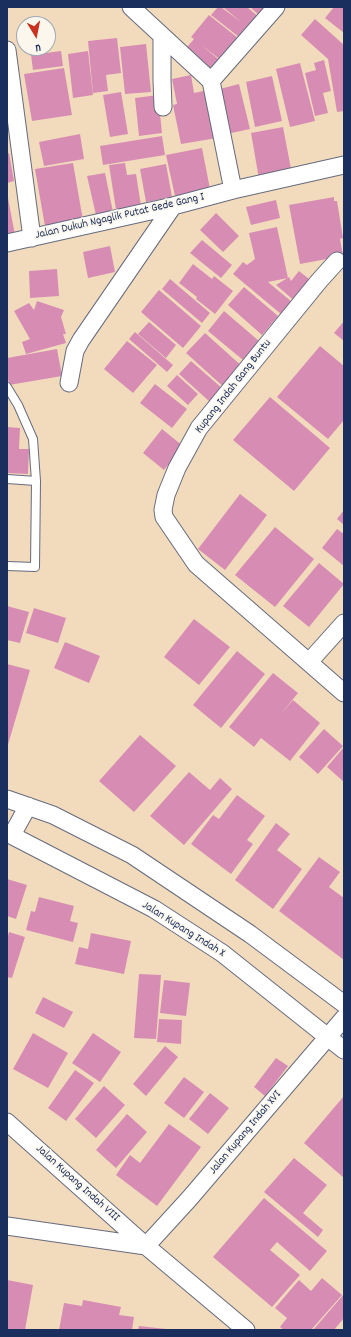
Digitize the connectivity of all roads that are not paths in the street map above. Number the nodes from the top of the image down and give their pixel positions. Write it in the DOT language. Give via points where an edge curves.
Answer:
graph roads {
  1 [pos="131,7"];
  2 [pos="276,7"];
  3 [pos="162,36"];
  4 [pos="7,50"];
  5 [pos="211,81"];
  6 [pos="164,107"];
  7 [pos="344,165"];
  8 [pos="233,190"];
  9 [pos="173,206"];
  10 [pos="32,238"];
  11 [pos="7,243"];
  12 [pos="337,261"];
  13 [pos="69,383"];
  14 [pos="7,387"];
  15 [pos="7,479"];
  16 [pos="36,480"];
  17 [pos="7,566"];
  18 [pos="344,623"];
  19 [pos="309,662"];
  20 [pos="344,693"];
  21 [pos="7,799"];
  22 [pos="28,806"];
  23 [pos="9,834"];
  24 [pos="344,1004"];
  25 [pos="344,1018"];
  26 [pos="328,1036"];
  27 [pos="344,1050"];
  28 [pos="7,1122"];
  29 [pos="7,1226"];
  30 [pos="146,1246"];
  31 [pos="246,1330"];
  1 -- 3 [label="street"];
  2 -- 5 [label="street"];
  3 -- 5 [label="street"];
  3 -- 6 [label="street"];
  4 -- 10 [label="street"];
  5 -- 8 [label="street"];
  7 -- 8 [label="street, Jalan Dukuh Ngaglik Putat Gede Gang I"];
  8 -- 9 [label="street, Jalan Dukuh Ngaglik Putat Gede Gang I"];
  9 -- 10 [label="street, Jalan Dukuh Ngaglik Putat Gede Gang I"];
  9 -- 13 [label="street" via="81,340 75,351"];
  10 -- 11 [label="street, Jalan Dukuh Ngaglik Putat Gede Gang I"];
  12 -- 19 [label="street, Kupang Indah Gang Buntu" via="199,428 177,468 164,504 164,517 202,570"];
  14 -- 16 [label="lane" via="33,439"];
  15 -- 16 [label="lane"];
  16 -- 17 [label="lane" via="35,567"];
  18 -- 19 [label="street"];
  19 -- 20 [label="street, Kupang Indah Gang Buntu"];
  21 -- 22 [label="street"];
  22 -- 23 [label="street"];
  22 -- 24 [label="street" via="53,815 132,855 250,934"];
  23 -- 26 [label="street, Jalan Kupang Indah X" via="154,909 222,953"];
  25 -- 26 [label="street, Jalan Kupang Indah XVI"];
  26 -- 27 [label="street, Jalan Kupang Indah X"];
  26 -- 30 [label="street, Jalan Kupang Indah XVI"];
  28 -- 30 [label="street, Jalan Kupang Indah VIII"];
  29 -- 30 [label="street, Jalan Kupang Indah VIII"];
  30 -- 31 [label="street, Jalan Kupang Indah VIII"];
}
